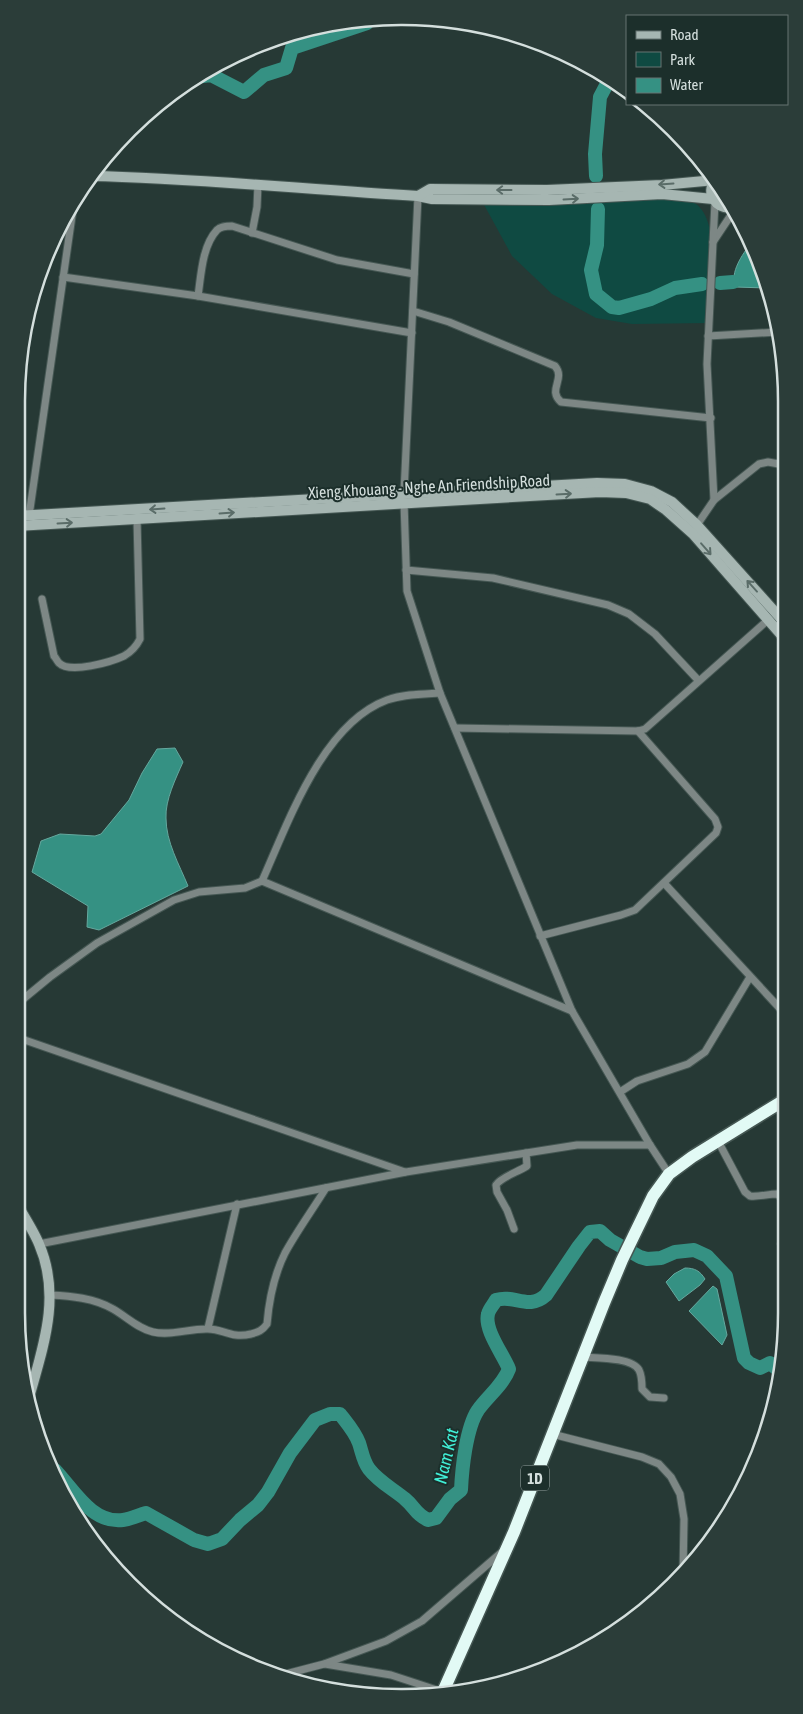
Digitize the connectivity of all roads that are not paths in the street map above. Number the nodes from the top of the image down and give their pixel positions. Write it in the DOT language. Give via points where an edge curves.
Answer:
graph roads {
  1 [pos="100,176"];
  2 [pos="707,181"];
  3 [pos="258,184"];
  4 [pos="711,187"];
  5 [pos="418,196"];
  6 [pos="714,201"];
  7 [pos="724,207"];
  8 [pos="730,217"];
  9 [pos="72,220"];
  10 [pos="252,233"];
  11 [pos="713,242"];
  12 [pos="414,274"];
  13 [pos="64,277"];
  14 [pos="198,296"];
  15 [pos="413,311"];
  16 [pos="772,332"];
  17 [pos="412,333"];
  18 [pos="708,336"];
  19 [pos="711,418"];
  20 [pos="778,464"];
  21 [pos="404,498"];
  22 [pos="714,500"];
  23 [pos="25,519"];
  24 [pos="137,519"];
  25 [pos="29,521"];
  26 [pos="25,523"];
  27 [pos="697,525"];
  28 [pos="406,570"];
  29 [pos="42,599"];
  30 [pos="772,616"];
  31 [pos="778,619"];
  32 [pos="778,627"];
  33 [pos="698,680"];
  34 [pos="440,693"];
  35 [pos="455,728"];
  36 [pos="638,731"];
  37 [pos="262,881"];
  38 [pos="664,883"];
  39 [pos="540,936"];
  40 [pos="750,978"];
  41 [pos="25,998"];
  42 [pos="778,1007"];
  43 [pos="572,1011"];
  44 [pos="25,1040"];
  45 [pos="620,1092"];
  46 [pos="778,1105"];
  47 [pos="718,1141"];
  48 [pos="650,1144"];
  49 [pos="526,1154"];
  50 [pos="406,1172"];
  51 [pos="669,1174"];
  52 [pos="326,1188"];
  53 [pos="778,1195"];
  54 [pos="237,1204"];
  55 [pos="25,1219"];
  56 [pos="514,1229"];
  57 [pos="39,1244"];
  58 [pos="50,1295"];
  59 [pos="208,1328"];
  60 [pos="583,1357"];
  61 [pos="32,1386"];
  62 [pos="664,1398"];
  63 [pos="552,1434"];
  64 [pos="508,1547"];
  65 [pos="683,1563"];
  66 [pos="324,1664"];
  67 [pos="292,1672"];
  68 [pos="447,1686"];
  69 [pos="427,1688"];
  1 -- 3 [label="street"];
  2 -- 5 [label="street, one-way" via="548,190 430,189"];
  3 -- 5 [label="street"];
  3 -- 10 [label="street"];
  4 -- 6 [label="street"];
  5 -- 6 [label="street, one-way" via="432,199 549,200 662,194"];
  5 -- 12 [label="street"];
  6 -- 7 [label="street"];
  6 -- 11 [label="street"];
  8 -- 11 [label="street"];
  9 -- 13 [label="street"];
  10 -- 12 [label="street" via="344,262"];
  10 -- 14 [label="street" via="232,226 218,229 209,245"];
  11 -- 18 [label="street"];
  12 -- 15 [label="street"];
  13 -- 14 [label="street"];
  13 -- 25 [label="street"];
  14 -- 17 [label="street"];
  15 -- 17 [label="street"];
  15 -- 19 [label="street" via="449,322 555,366 559,374 554,393 560,402"];
  16 -- 18 [label="street"];
  17 -- 21 [label="street"];
  18 -- 19 [label="street"];
  19 -- 22 [label="street"];
  20 -- 22 [label="street" via="760,464"];
  24 -- 21 [label="street, Xieng Khouang - Nghe An Friendship Road, one-way"];
  21 -- 25 [label="street, Xieng Khouang - Nghe An Friendship Road, one-way"];
  21 -- 27 [label="street, Xieng Khouang - Nghe An Friendship Road" via="597,483 625,484 651,491 672,502"];
  21 -- 28 [label="street"];
  21 -- 30 [label="street, Xieng Khouang - Nghe An Friendship Road, one-way" via="600,492 626,493 650,499 693,534"];
  22 -- 27 [label="street"];
  23 -- 25 [label="street, Xieng Khouang - Nghe An Friendship Road"];
  25 -- 24 [label="street, Xieng Khouang - Nghe An Friendship Road, one-way"];
  24 -- 29 [label="street" via="140,639 136,647 105,663 72,668 59,664 54,656"];
  25 -- 26 [label="street, Xieng Khouang - Nghe An Friendship Road"];
  30 -- 27 [label="street, Xieng Khouang - Nghe An Friendship Road, one-way"];
  28 -- 33 [label="street" via="493,578 608,605 629,614 655,634"];
  28 -- 34 [label="street" via="407,591"];
  30 -- 31 [label="street, Xieng Khouang - Nghe An Friendship Road"];
  30 -- 32 [label="street, Xieng Khouang - Nghe An Friendship Road"];
  30 -- 33 [label="street"];
  33 -- 36 [label="street"];
  34 -- 35 [label="street"];
  34 -- 37 [label="street" via="399,697 355,719 326,751 301,795"];
  35 -- 36 [label="street"];
  35 -- 39 [label="street"];
  36 -- 38 [label="street" via="715,819 718,827 716,833"];
  37 -- 41 [label="street" via="245,888 199,892 174,900 96,944"];
  37 -- 43 [label="street"];
  38 -- 39 [label="street" via="635,910"];
  38 -- 40 [label="street"];
  39 -- 43 [label="street"];
  40 -- 42 [label="street"];
  40 -- 45 [label="street" via="705,1052 688,1064 637,1081"];
  43 -- 45 [label="street"];
  44 -- 50 [label="street"];
  45 -- 48 [label="street"];
  46 -- 47 [label="highway, 1D"];
  47 -- 51 [label="highway, 1D"];
  47 -- 53 [label="street" via="750,1196"];
  48 -- 49 [label="street" via="577,1145"];
  48 -- 51 [label="street"];
  49 -- 50 [label="street"];
  49 -- 56 [label="street" via="527,1166 499,1180 496,1185"];
  50 -- 52 [label="street"];
  51 -- 60 [label="highway, 1D" via="653,1196 622,1260"];
  52 -- 54 [label="street"];
  52 -- 59 [label="street" via="279,1266 264,1329 233,1336"];
  54 -- 57 [label="street"];
  54 -- 59 [label="street"];
  55 -- 57 [label="street"];
  57 -- 58 [label="street"];
  58 -- 59 [label="street" via="99,1303 141,1328 155,1332"];
  58 -- 61 [label="street" via="48,1325"];
  60 -- 62 [label="street" via="626,1361 638,1368 642,1389 650,1397"];
  60 -- 63 [label="highway, 1D"];
  63 -- 64 [label="highway, 1D"];
  63 -- 65 [label="street" via="659,1464 680,1494 684,1519"];
  64 -- 66 [label="street" via="422,1621 386,1641"];
  64 -- 68 [label="highway, 1D"];
  66 -- 67 [label="street"];
  66 -- 69 [label="street" via="391,1675"];
}
